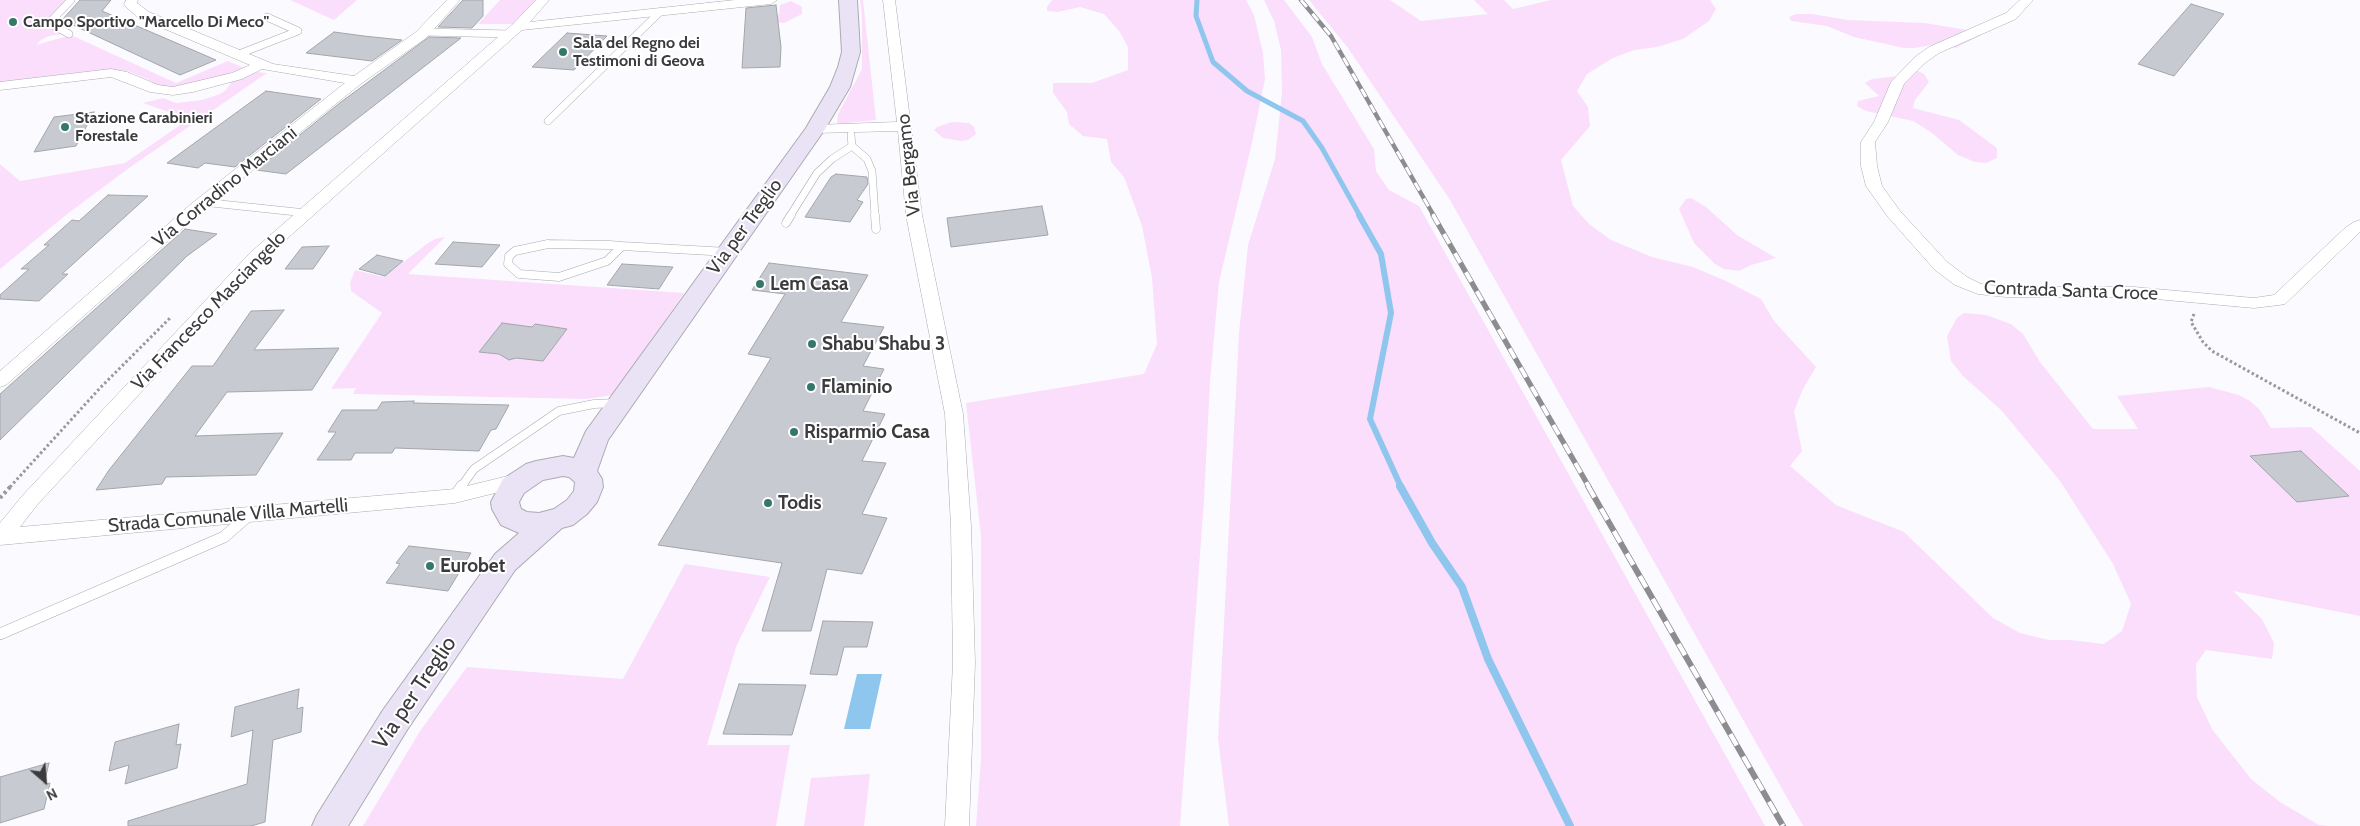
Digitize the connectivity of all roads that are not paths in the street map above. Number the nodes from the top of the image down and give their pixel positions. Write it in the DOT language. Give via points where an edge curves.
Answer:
graph roads {
  1 [pos="71,0"];
  2 [pos="132,0"];
  3 [pos="454,0"];
  4 [pos="543,0"];
  5 [pos="771,0"];
  6 [pos="848,0"];
  7 [pos="889,0"];
  8 [pos="2025,3"];
  9 [pos="660,12"];
  10 [pos="267,16"];
  11 [pos="514,31"];
  12 [pos="424,32"];
  13 [pos="69,34"];
  14 [pos="239,54"];
  15 [pos="262,64"];
  16 [pos="357,80"];
  17 [pos="0,86"];
  18 [pos="548,120"];
  19 [pos="905,126"];
  20 [pos="815,129"];
  21 [pos="851,136"];
  22 [pos="852,146"];
  23 [pos="202,202"];
  24 [pos="306,213"];
  25 [pos="786,223"];
  26 [pos="2360,225"];
  27 [pos="876,229"];
  28 [pos="623,245"];
  29 [pos="728,252"];
  30 [pos="0,381"];
  31 [pos="620,402"];
  32 [pos="595,438"];
  33 [pos="550,467"];
  34 [pos="583,473"];
  35 [pos="520,480"];
  36 [pos="455,496"];
  37 [pos="510,513"];
  38 [pos="250,514"];
  39 [pos="550,522"];
  40 [pos="1,536"];
  41 [pos="505,562"];
  42 [pos="0,634"];
  43 [pos="329,826"];
  44 [pos="957,826"];
  1 -- 13 [label="lane" via="49,23"];
  2 -- 14 [label="street" via="130,4 144,15"];
  3 -- 12 [label="street, Via Corradino Marciani"];
  4 -- 11 [label="street, Via Francesco Masciangelo"];
  5 -- 9 [label="street"];
  6 -- 20 [label="main road, Via per Treglio" via="851,52 848,67"];
  7 -- 19 [label="street, Via Bergamo"];
  8 -- 26 [label="street, Contrada Santa Croce" via="2011,16 1934,50 1898,82 1868,142 1874,186 1894,214 1941,266 1961,281 1978,289 2006,292 2134,292 2254,303 2279,300"];
  9 -- 11 [label="street"];
  9 -- 18 [label="lane"];
  10 -- 14 [label="lane" via="298,31"];
  11 -- 12 [label="lane"];
  11 -- 24 [label="street, Via Francesco Masciangelo"];
  12 -- 16 [label="street, Via Corradino Marciani"];
  14 -- 15 [label="street"];
  15 -- 16 [label="street" via="270,68"];
  15 -- 17 [label="street" via="237,76 173,91 155,89 122,74 111,73"];
  16 -- 23 [label="street, Via Corradino Marciani"];
  19 -- 20 [label="street"];
  19 -- 44 [label="street, Via Bergamo" via="914,215 954,414 964,663"];
  20 -- 29 [label="main road, Via per Treglio"];
  21 -- 22 [label="lane"];
  22 -- 25 [label="lane" via="817,173"];
  22 -- 27 [label="lane" via="867,159 872,171"];
  23 -- 24 [label="lane"];
  23 -- 30 [label="street, Via Corradino Marciani"];
  24 -- 40 [label="street, Via Francesco Masciangelo" via="257,256 30,500"];
  28 -- 28 [label="lane" via="530,246 515,251 509,256 508,264 519,274 559,277 606,260"];
  28 -- 29 [label="lane"];
  29 -- 31 [label="main road, Via per Treglio"];
  31 -- 32 [label="main road, Via per Treglio"];
  31 -- 36 [label="lane" via="559,411 474,469"];
  32 -- 33 [label="main road, Via per Treglio"];
  32 -- 34 [label="main road, Via per Treglio"];
  33 -- 34 [label="main road" via="567,466"];
  33 -- 35 [label="main road"];
  34 -- 39 [label="main road" via="589,487 584,499 568,514"];
  35 -- 36 [label="street, Strada Comunale Villa Martelli"];
  35 -- 37 [label="main road" via="509,492"];
  36 -- 37 [label="street, Strada Comunale Villa Martelli"];
  36 -- 38 [label="street, Strada Comunale Villa Martelli"];
  37 -- 39 [label="main road" via="533,524"];
  37 -- 41 [label="main road, Via per Treglio"];
  38 -- 40 [label="street, Strada Comunale Villa Martelli"];
  38 -- 42 [label="lane" via="224,537"];
  39 -- 41 [label="main road, Via per Treglio"];
  41 -- 43 [label="main road, Via per Treglio" via="390,728"];
}
